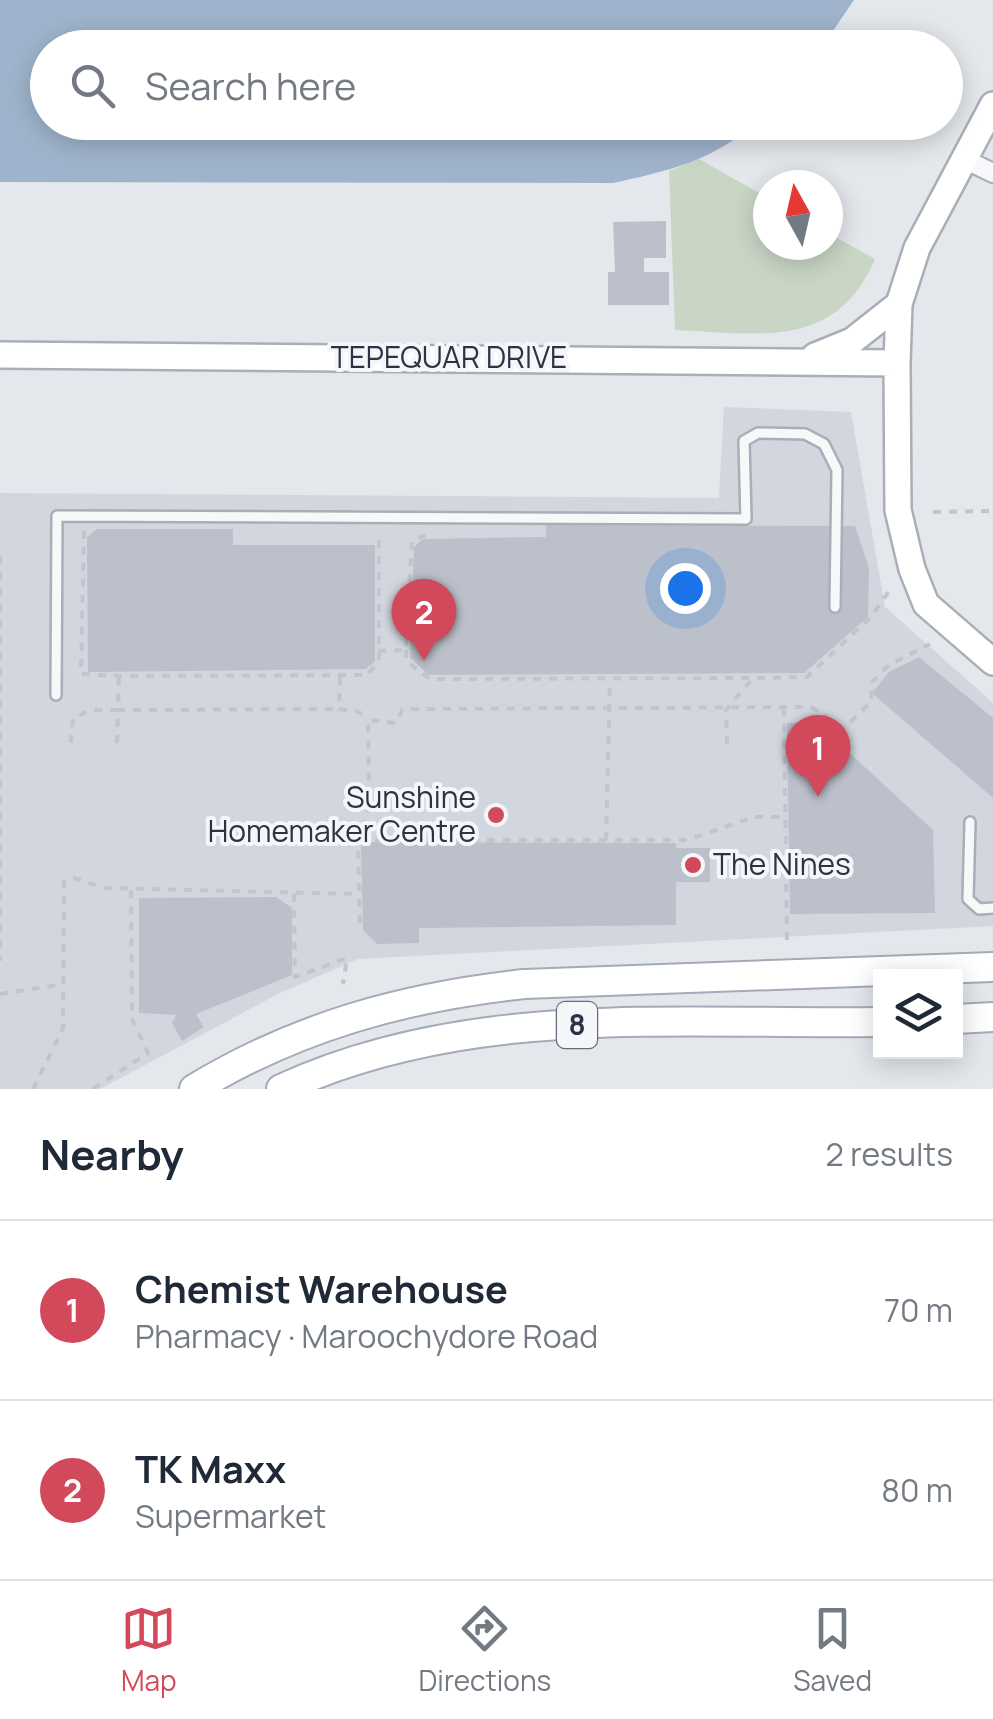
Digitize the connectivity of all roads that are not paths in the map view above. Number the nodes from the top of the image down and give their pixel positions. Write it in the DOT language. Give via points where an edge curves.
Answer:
graph roads {
  1 [pos="993,104"];
  2 [pos="962,158"];
  3 [pos="993,173"];
  4 [pos="900,304"];
  5 [pos="0,355"];
  6 [pos="795,360"];
  7 [pos="897,363"];
  8 [pos="835,607"];
  9 [pos="993,662"];
  10 [pos="56,695"];
  11 [pos="970,822"];
  12 [pos="993,908"];
  13 [pos="993,967"];
  14 [pos="993,1017"];
  15 [pos="963,1019"];
  16 [pos="873,1022"];
  17 [pos="194,1089"];
  18 [pos="281,1089"];
  1 -- 2 [label="street"];
  2 -- 3 [label="street"];
  2 -- 4 [label="street" via="917,248"];
  4 -- 6 [label="street" via="852,341"];
  4 -- 7 [label="street"];
  5 -- 6 [label="street, TEPEQUAR DRIVE"];
  6 -- 7 [label="street, TEPEQUAR DRIVE"];
  7 -- 9 [label="street" via="898,510 912,569 926,604"];
  8 -- 10 [label="lane" via="836,470 824,444 805,434 758,433 744,441 746,518 57,516"];
  11 -- 12 [label="lane" via="968,899 979,909"];
  13 -- 17 [label="main road, 8" via="468,990 334,1021"];
  14 -- 15 [label="main road"];
  16 -- 18 [label="main road, 8" via="489,1030 362,1056"];
}
